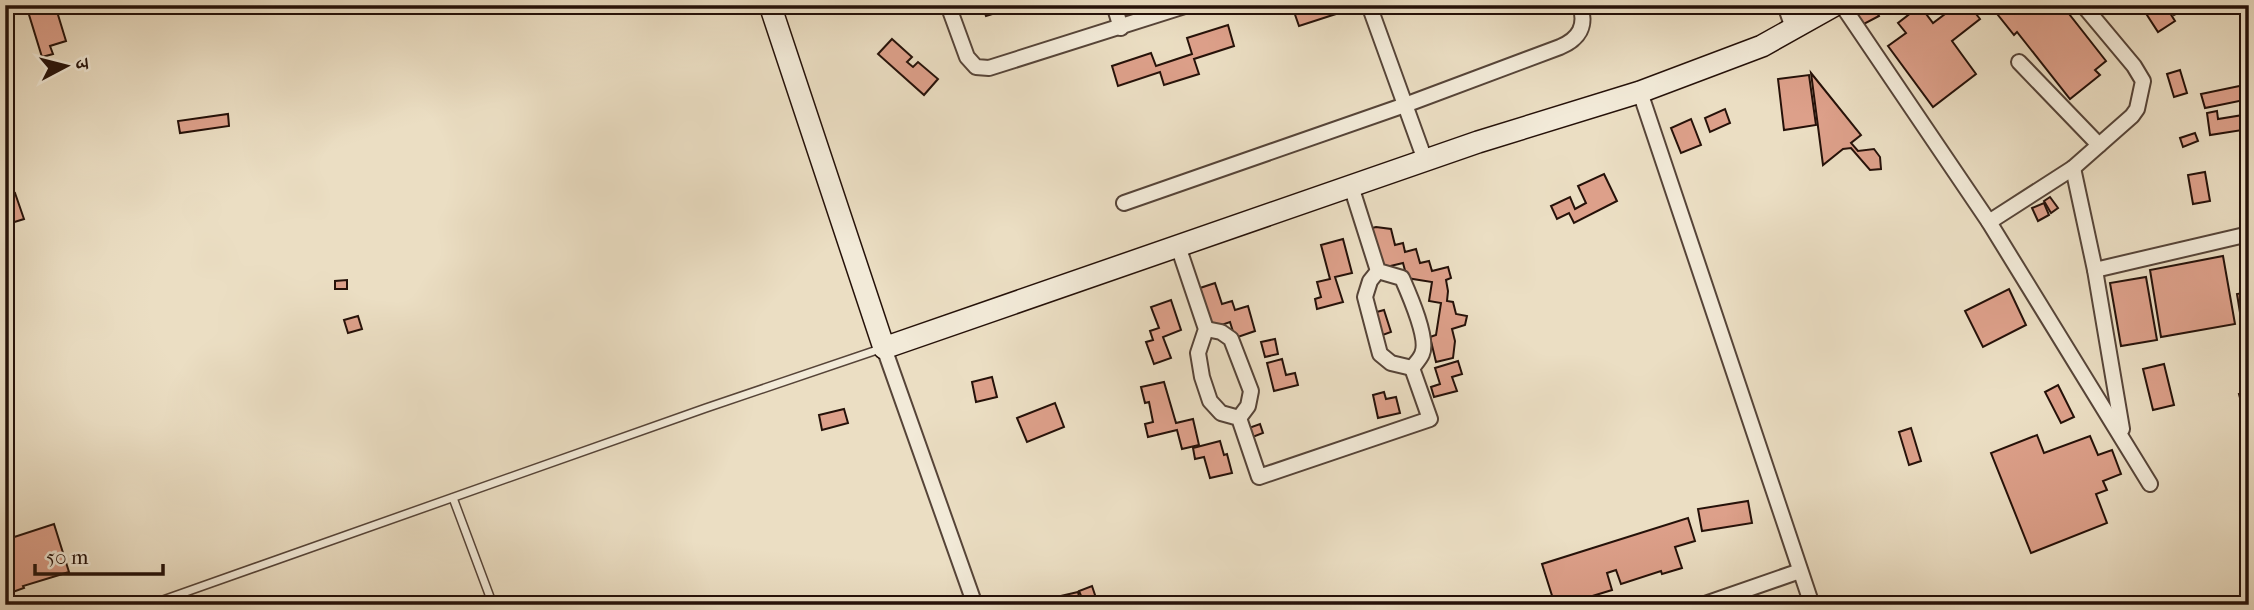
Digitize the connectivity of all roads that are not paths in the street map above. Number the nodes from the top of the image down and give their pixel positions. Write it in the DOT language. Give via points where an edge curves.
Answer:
graph roads {
  1 [pos="770,5"];
  2 [pos="948,5"];
  3 [pos="1114,5"];
  4 [pos="1188,5"];
  5 [pos="1369,5"];
  6 [pos="1580,5"];
  7 [pos="1785,5"];
  8 [pos="1835,5"];
  9 [pos="1842,5"];
  10 [pos="2083,5"];
  11 [pos="1121,28"];
  12 [pos="1793,29"];
  13 [pos="2019,62"];
  14 [pos="1640,92"];
  15 [pos="1405,105"];
  16 [pos="2099,145"];
  17 [pos="1425,160"];
  18 [pos="2073,168"];
  19 [pos="1352,186"];
  20 [pos="1124,203"];
  21 [pos="1989,222"];
  22 [pos="2249,234"];
  23 [pos="1178,246"];
  24 [pos="2095,270"];
  25 [pos="1378,271"];
  26 [pos="1206,329"];
  27 [pos="884,348"];
  28 [pos="1412,368"];
  29 [pos="1239,418"];
  30 [pos="2123,438"];
  31 [pos="2150,484"];
  32 [pos="453,498"];
  33 [pos="1800,571"];
  34 [pos="149,605"];
  35 [pos="493,605"];
  36 [pos="975,605"];
  37 [pos="1702,605"];
  38 [pos="1812,605"];
  1 -- 27 [label="street"];
  2 -- 11 [label="street" via="967,57 976,67 1001,65"];
  3 -- 11 [label="street"];
  4 -- 11 [label="street"];
  5 -- 15 [label="street"];
  6 -- 15 [label="street" via="1581,29 1573,41"];
  7 -- 12 [label="street"];
  8 -- 12 [label="street"];
  9 -- 21 [label="street"];
  10 -- 16 [label="street" via="2143,81 2137,109"];
  12 -- 14 [label="street" via="1762,46"];
  13 -- 16 [label="street"];
  14 -- 17 [label="street"];
  14 -- 33 [label="street"];
  15 -- 17 [label="street"];
  15 -- 20 [label="street"];
  16 -- 18 [label="street"];
  17 -- 19 [label="street"];
  18 -- 21 [label="street"];
  18 -- 24 [label="street"];
  19 -- 23 [label="street"];
  19 -- 25 [label="street"];
  21 -- 30 [label="street"];
  22 -- 24 [label="street"];
  23 -- 26 [label="street"];
  23 -- 27 [label="street"];
  24 -- 30 [label="street"];
  25 -- 28 [label="street" via="1402,278 1412,302 1424,345"];
  25 -- 28 [label="street" via="1365,297 1380,354 1391,363"];
  26 -- 29 [label="street" via="1198,353 1210,401 1222,413"];
  26 -- 29 [label="street" via="1231,339 1251,391"];
  27 -- 32 [label="lane"];
  27 -- 36 [label="street"];
  28 -- 29 [label="street" via="1430,419 1259,477"];
  30 -- 31 [label="street"];
  32 -- 34 [label="lane"];
  32 -- 35 [label="lane"];
  33 -- 37 [label="street"];
  33 -- 38 [label="street"];
}
